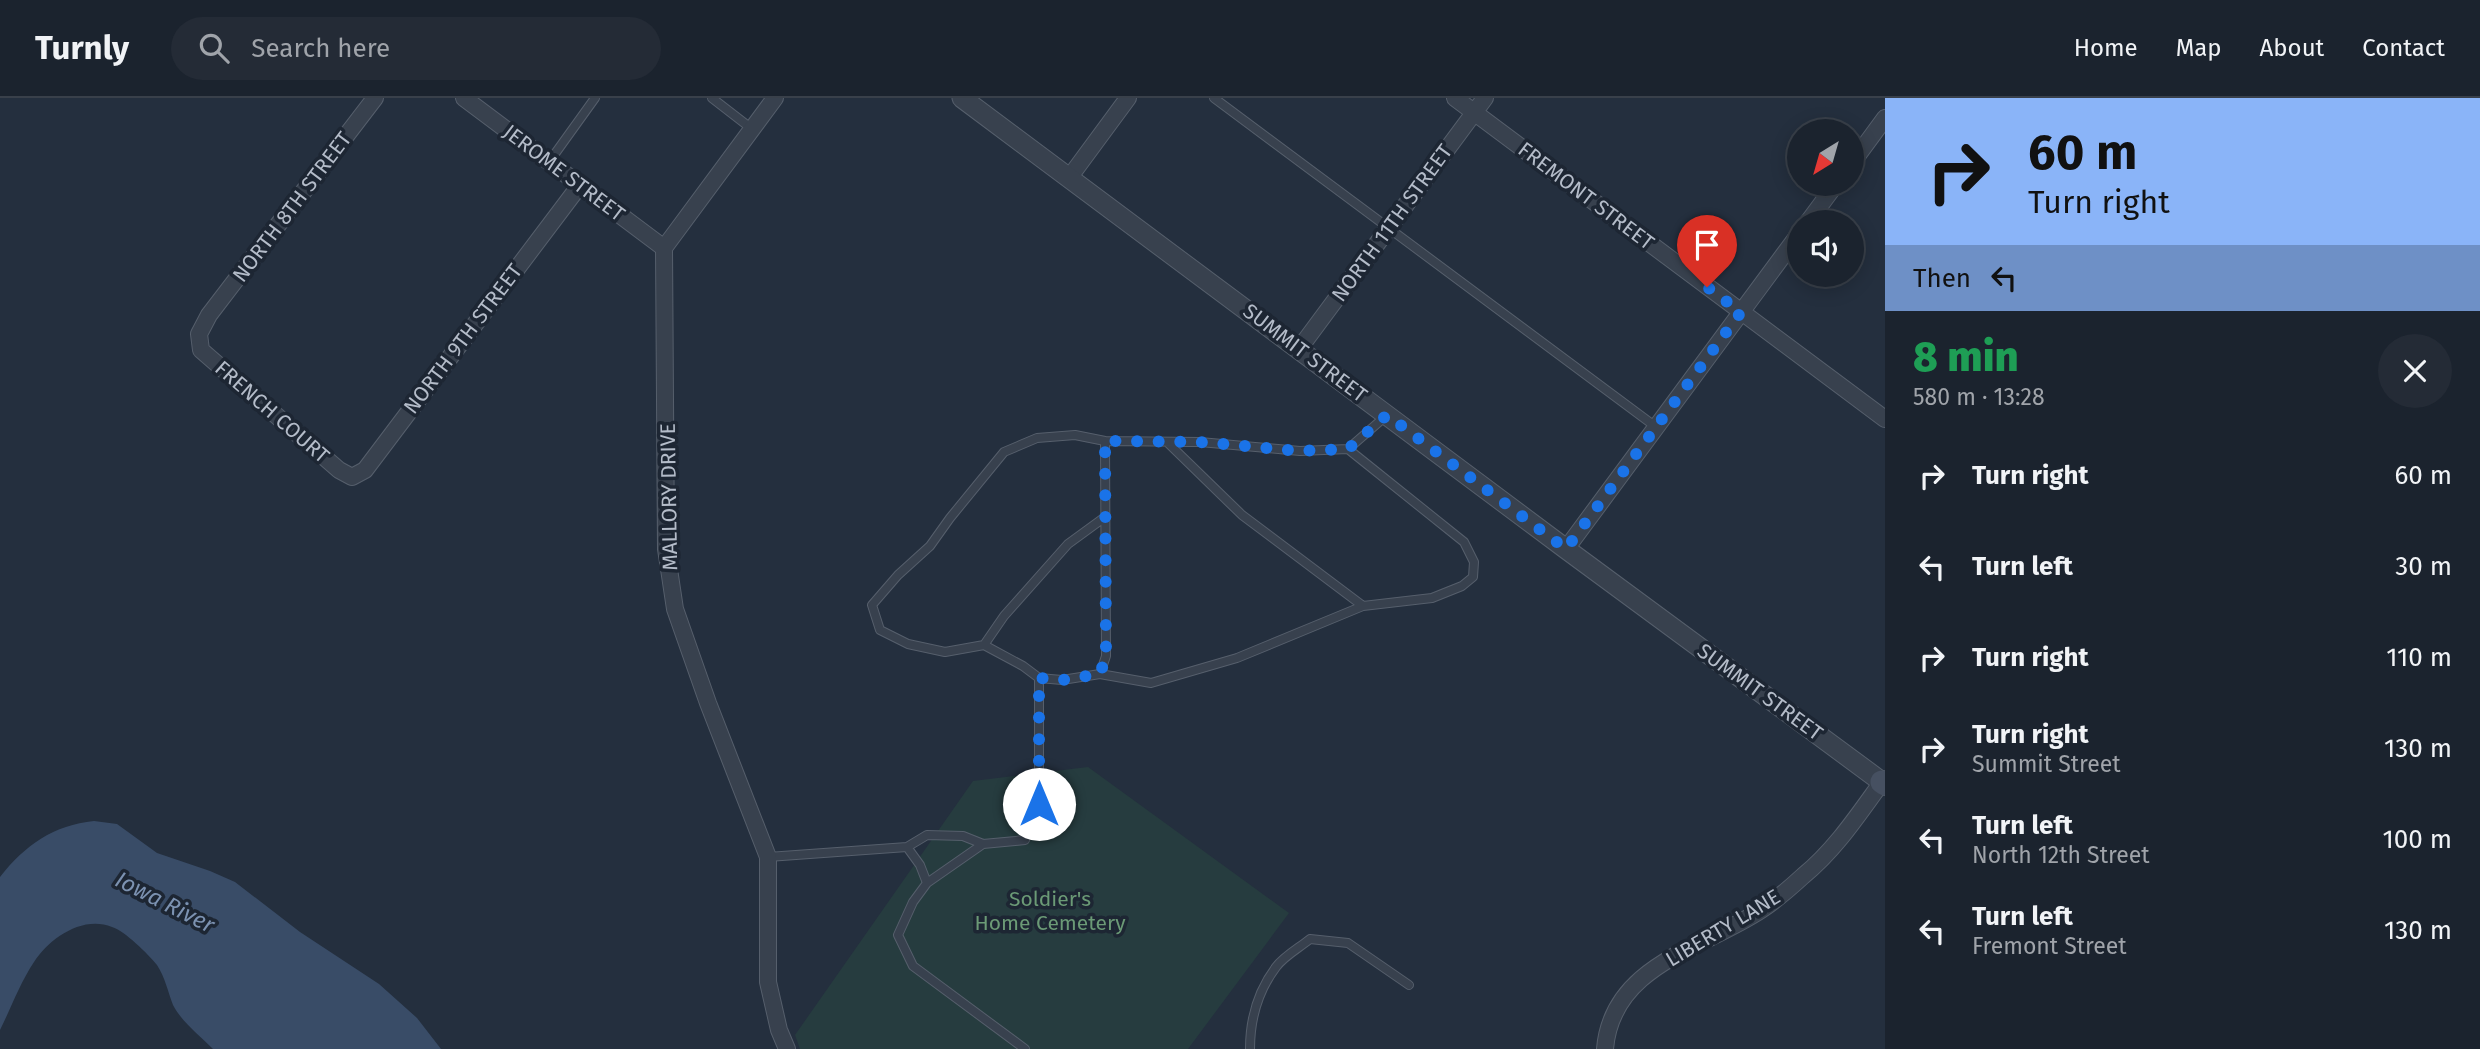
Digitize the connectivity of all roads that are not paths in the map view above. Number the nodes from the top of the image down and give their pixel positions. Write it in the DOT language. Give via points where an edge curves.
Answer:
graph roads {
  1 [pos="375,98"];
  2 [pos="464,98"];
  3 [pos="595,98"];
  4 [pos="712,98"];
  5 [pos="775,98"];
  6 [pos="961,98"];
  7 [pos="1128,98"];
  8 [pos="1214,98"];
  9 [pos="1455,98"];
  10 [pos="1485,98"];
  11 [pos="1474,113"];
  12 [pos="1885,118"];
  13 [pos="752,130"];
  14 [pos="1864,147"];
  15 [pos="549,162"];
  16 [pos="1069,178"];
  17 [pos="580,185"];
  18 [pos="1389,228"];
  19 [pos="664,248"];
  20 [pos="1787,250"];
  21 [pos="1741,312"];
  22 [pos="209,315"];
  23 [pos="1299,349"];
  24 [pos="1387,415"];
  25 [pos="1885,419"];
  26 [pos="1656,427"];
  27 [pos="1105,441"];
  28 [pos="1167,442"];
  29 [pos="1348,449"];
  30 [pos="339,470"];
  31 [pos="1105,517"];
  32 [pos="1566,549"];
  33 [pos="1363,606"];
  34 [pos="984,645"];
  35 [pos="1100,674"];
  36 [pos="1039,678"];
  37 [pos="1884,783"];
  38 [pos="983,844"];
  39 [pos="907,848"];
  40 [pos="768,857"];
  41 [pos="927,883"];
  42 [pos="1409,985"];
  43 [pos="787,1049"];
  44 [pos="1026,1049"];
  45 [pos="1250,1049"];
  46 [pos="1605,1049"];
  1 -- 22 [label="street, NORTH 8TH STREET"];
  2 -- 15 [label="street, JEROME STREET"];
  3 -- 15 [label="lane"];
  4 -- 13 [label="lane"];
  5 -- 13 [label="street"];
  6 -- 16 [label="street, SUMMIT STREET"];
  7 -- 16 [label="street"];
  8 -- 18 [label="lane"];
  9 -- 11 [label="street, FREMONT STREET"];
  10 -- 11 [label="street, NORTH 11TH STREET"];
  11 -- 18 [label="street, NORTH 11TH STREET"];
  11 -- 21 [label="street, FREMONT STREET"];
  12 -- 14 [label="street"];
  13 -- 19 [label="street"];
  15 -- 17 [label="street, JEROME STREET"];
  16 -- 23 [label="street, SUMMIT STREET"];
  17 -- 19 [label="street, JEROME STREET"];
  17 -- 30 [label="street, NORTH 9TH STREET" via="365,470 352,477"];
  18 -- 23 [label="street, NORTH 11TH STREET"];
  18 -- 26 [label="lane"];
  19 -- 40 [label="street, MALLORY DRIVE" via="666,549 675,609"];
  20 -- 21 [label="street"];
  21 -- 25 [label="street, FREMONT STREET"];
  21 -- 26 [label="street"];
  22 -- 30 [label="street, FRENCH COURT" via="199,334 201,350"];
  23 -- 24 [label="street, SUMMIT STREET"];
  24 -- 29 [label="lane"];
  24 -- 32 [label="street, SUMMIT STREET"];
  26 -- 32 [label="street"];
  27 -- 28 [label="lane"];
  27 -- 31 [label="lane"];
  27 -- 34 [label="lane" via="1075,435 1037,438 1004,452 930,547 872,606 880,630 908,644 945,652"];
  28 -- 29 [label="lane" via="1300,451"];
  28 -- 33 [label="lane" via="1242,515"];
  29 -- 33 [label="lane" via="1464,542 1474,562 1473,578 1432,598"];
  31 -- 34 [label="lane" via="1068,544"];
  31 -- 35 [label="lane" via="1106,656"];
  32 -- 37 [label="street, SUMMIT STREET"];
  33 -- 35 [label="lane" via="1237,658 1151,683"];
  34 -- 36 [label="lane"];
  35 -- 36 [label="lane" via="1062,680"];
  36 -- 38 [label="lane" via="1039,804 1024,840"];
  37 -- 46 [label="street, LIBERTY LANE" via="1806,874 1762,910 1647,973 1622,997"];
  38 -- 39 [label="lane" via="963,835 927,835"];
  38 -- 41 [label="lane"];
  39 -- 40 [label="lane"];
  39 -- 41 [label="lane"];
  40 -- 43 [label="street" via="768,982"];
  41 -- 44 [label="lane" via="898,935 913,965"];
  42 -- 45 [label="lane" via="1348,943 1310,939 1277,965 1259,995"];
}
